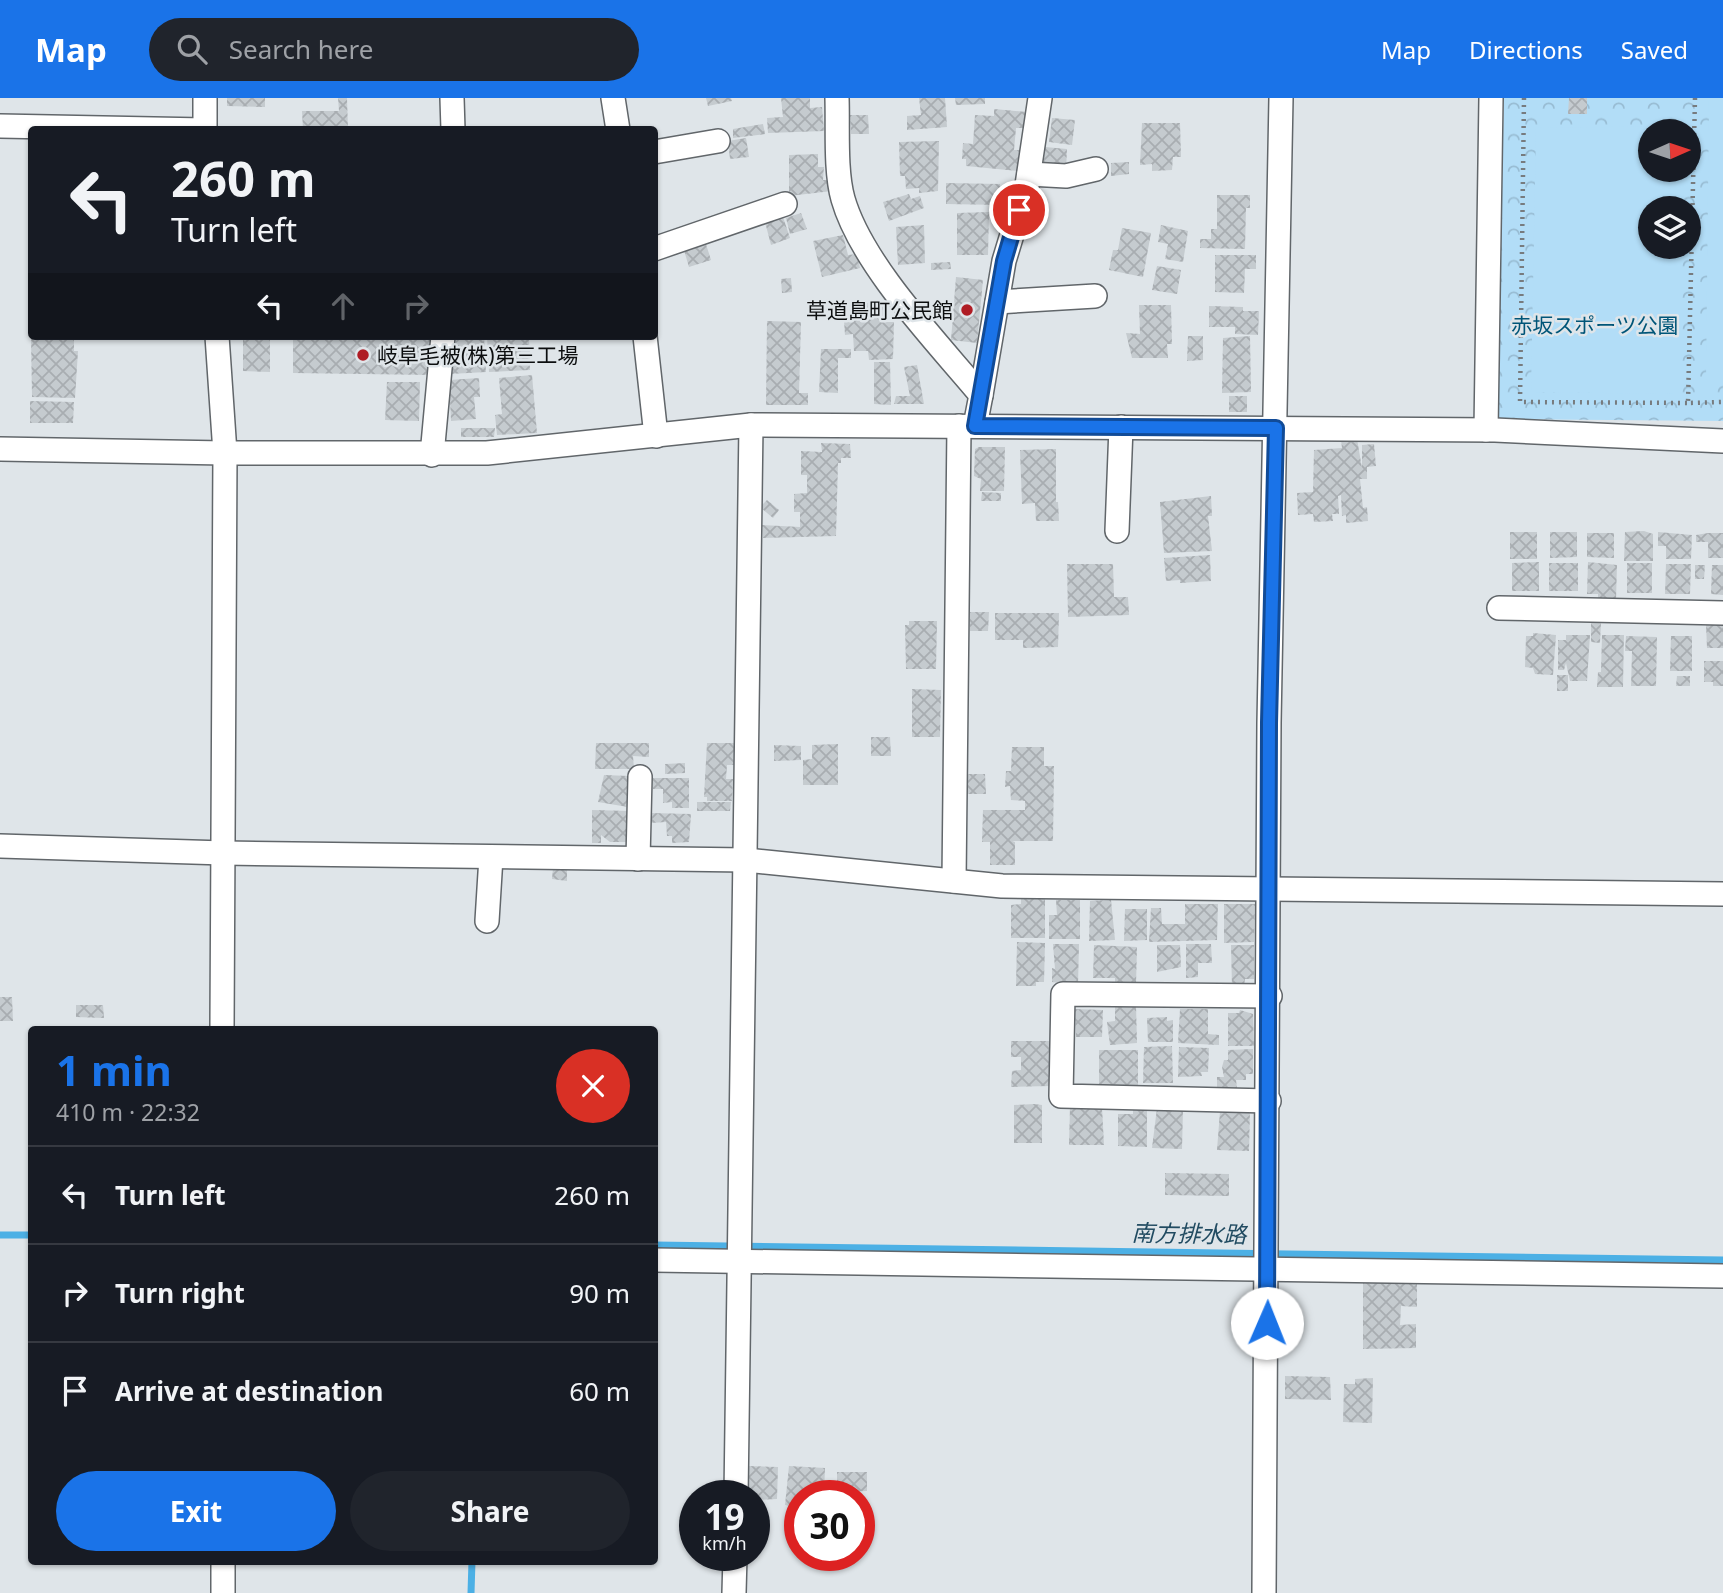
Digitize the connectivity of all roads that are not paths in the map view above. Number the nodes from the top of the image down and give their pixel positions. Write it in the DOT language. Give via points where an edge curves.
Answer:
graph roads {
  1 [pos="205,98"];
  2 [pos="452,98"];
  3 [pos="613,98"];
  4 [pos="837,98"];
  5 [pos="1041,98"];
  6 [pos="1281,98"];
  7 [pos="1491,98"];
  8 [pos="0,126"];
  9 [pos="28,126"];
  10 [pos="205,126"];
  11 [pos="453,126"];
  12 [pos="617,126"];
  13 [pos="718,141"];
  14 [pos="658,151"];
  15 [pos="1096,169"];
  16 [pos="1029,174"];
  17 [pos="785,204"];
  18 [pos="658,247"];
  19 [pos="1096,296"];
  20 [pos="997,302"];
  21 [pos="217,340"];
  22 [pos="443,340"];
  23 [pos="645,340"];
  24 [pos="981,396"];
  25 [pos="751,425"];
  26 [pos="967,426"];
  27 [pos="1121,427"];
  28 [pos="1276,428"];
  29 [pos="1486,430"];
  30 [pos="656,436"];
  31 [pos="1723,441"];
  32 [pos="0,449"];
  33 [pos="225,453"];
  34 [pos="432,455"];
  35 [pos="1117,531"];
  36 [pos="1499,608"];
  37 [pos="1723,613"];
  38 [pos="640,777"];
  39 [pos="0,846"];
  40 [pos="224,853"];
  41 [pos="491,857"];
  42 [pos="638,859"];
  43 [pos="746,860"];
  44 [pos="954,881"];
  45 [pos="1270,890"];
  46 [pos="1723,894"];
  47 [pos="487,921"];
  48 [pos="1270,996"];
  49 [pos="222,1026"];
  50 [pos="1269,1101"];
  51 [pos="740,1259"];
  52 [pos="658,1260"];
  53 [pos="1268,1268"];
  54 [pos="1723,1276"];
  55 [pos="736,1480"];
  56 [pos="223,1565"];
  57 [pos="735,1571"];
  58 [pos="223,1593"];
  59 [pos="734,1593"];
  60 [pos="1264,1593"];
  1 -- 10 [label="street"];
  2 -- 11 [label="street"];
  3 -- 12 [label="street"];
  4 -- 24 [label="street" via="842,196 852,225 892,286"];
  5 -- 16 [label="street"];
  6 -- 28 [label="street"];
  7 -- 29 [label="street"];
  8 -- 9 [label="street"];
  13 -- 14 [label="street"];
  15 -- 16 [label="street" via="1066,176"];
  16 -- 20 [label="street"];
  17 -- 18 [label="street"];
  19 -- 20 [label="street"];
  20 -- 24 [label="street"];
  21 -- 33 [label="street"];
  22 -- 34 [label="street"];
  23 -- 30 [label="street"];
  24 -- 26 [label="street"];
  25 -- 26 [label="street"];
  25 -- 30 [label="street"];
  25 -- 43 [label="street"];
  26 -- 27 [label="street"];
  26 -- 44 [label="street"];
  27 -- 28 [label="street"];
  27 -- 35 [label="street"];
  28 -- 29 [label="street"];
  28 -- 45 [label="street"];
  29 -- 31 [label="street"];
  30 -- 34 [label="street"];
  32 -- 33 [label="street"];
  33 -- 34 [label="street"];
  33 -- 40 [label="street"];
  36 -- 37 [label="street"];
  38 -- 42 [label="street"];
  39 -- 40 [label="street"];
  40 -- 41 [label="street"];
  40 -- 49 [label="street"];
  41 -- 42 [label="street"];
  41 -- 47 [label="street"];
  42 -- 43 [label="street"];
  43 -- 44 [label="street"];
  43 -- 51 [label="street"];
  44 -- 45 [label="street" via="1002,886"];
  45 -- 46 [label="street"];
  45 -- 48 [label="street"];
  48 -- 50 [label="street"];
  48 -- 50 [label="street" via="1063,994 1061,1096"];
  50 -- 53 [label="street"];
  51 -- 52 [label="street"];
  51 -- 53 [label="street"];
  51 -- 55 [label="street"];
  53 -- 54 [label="street"];
  53 -- 60 [label="street"];
  56 -- 58 [label="street"];
  57 -- 59 [label="street"];
}
